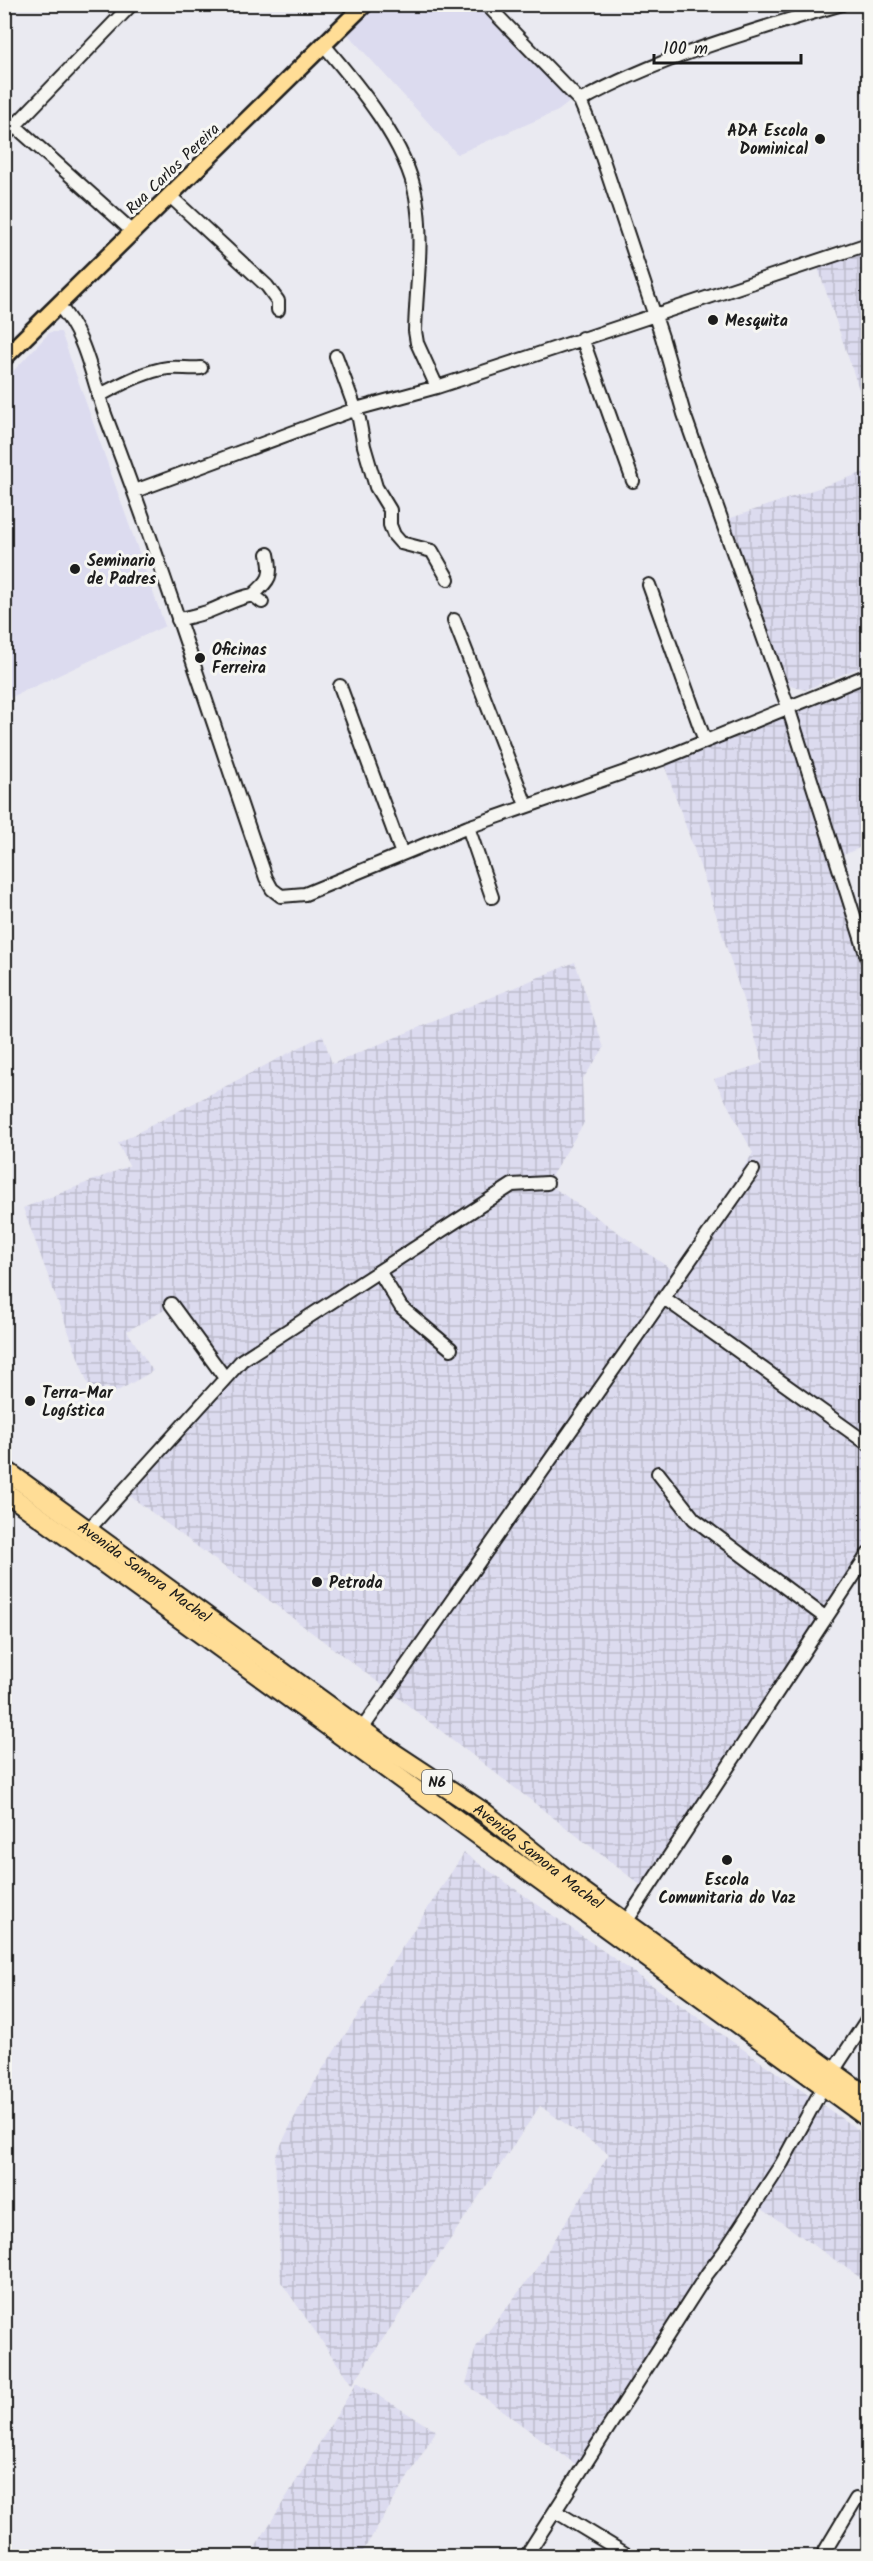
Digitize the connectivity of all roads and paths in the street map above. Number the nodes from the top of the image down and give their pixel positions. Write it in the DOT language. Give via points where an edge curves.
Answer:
graph roads {
  1 [pos="132,4"];
  2 [pos="365,4"];
  3 [pos="486,4"];
  4 [pos="842,4"];
  5 [pos="323,44"];
  6 [pos="580,101"];
  7 [pos="4,116"];
  8 [pos="16,127"];
  9 [pos="4,137"];
  10 [pos="170,196"];
  11 [pos="132,231"];
  12 [pos="868,244"];
  13 [pos="58,305"];
  14 [pos="278,310"];
  15 [pos="654,314"];
  16 [pos="582,338"];
  17 [pos="336,356"];
  18 [pos="4,358"];
  19 [pos="201,369"];
  20 [pos="437,387"];
  21 [pos="98,396"];
  22 [pos="356,409"];
  23 [pos="633,481"];
  24 [pos="135,491"];
  25 [pos="268,554"];
  26 [pos="448,579"];
  27 [pos="649,585"];
  28 [pos="178,620"];
  29 [pos="454,620"];
  30 [pos="868,675"];
  31 [pos="340,686"];
  32 [pos="788,707"];
  33 [pos="705,741"];
  34 [pos="526,805"];
  35 [pos="468,827"];
  36 [pos="402,854"];
  37 [pos="492,897"];
  38 [pos="868,960"];
  39 [pos="753,1170"];
  40 [pos="547,1183"];
  41 [pos="379,1271"];
  42 [pos="664,1298"];
  43 [pos="171,1304"];
  44 [pos="452,1349"];
  45 [pos="225,1377"];
  46 [pos="868,1444"];
  47 [pos="4,1469"];
  48 [pos="658,1473"];
  49 [pos="4,1491"];
  50 [pos="88,1530"];
  51 [pos="868,1554"];
  52 [pos="826,1618"];
  53 [pos="362,1729"];
  54 [pos="626,1922"];
  55 [pos="868,2018"];
  56 [pos="829,2078"];
  57 [pos="868,2097"];
  58 [pos="868,2118"];
  59 [pos="856,2499"];
  60 [pos="555,2511"];
  61 [pos="526,2556"];
  62 [pos="629,2556"];
  63 [pos="822,2556"];
  1 -- 8 [label="street"];
  2 -- 5 [label="main road, Rua Carlos Pereira"];
  3 -- 6 [label="street"];
  4 -- 6 [label="street" via="681,56 623,78"];
  5 -- 10 [label="main road, Rua Carlos Pereira"];
  5 -- 20 [label="street" via="379,114 409,173 416,195 420,255 415,331"];
  6 -- 15 [label="street"];
  7 -- 8 [label="street"];
  8 -- 9 [label="street"];
  8 -- 11 [label="street"];
  10 -- 11 [label="main road, Rua Carlos Pereira"];
  10 -- 14 [label="street" via="267,286 278,301"];
  11 -- 13 [label="main road, Rua Carlos Pereira"];
  12 -- 15 [label="street"];
  13 -- 18 [label="main road, Rua Carlos Pereira"];
  13 -- 21 [label="street" via="78,331"];
  15 -- 16 [label="street"];
  15 -- 32 [label="street" via="684,414"];
  16 -- 20 [label="street"];
  16 -- 23 [label="street"];
  17 -- 22 [label="street"];
  19 -- 21 [label="street" via="169,368 135,378"];
  20 -- 22 [label="street"];
  21 -- 24 [label="street"];
  22 -- 24 [label="street"];
  22 -- 26 [label="street" via="376,487 390,510 394,535 401,543 432,551"];
  24 -- 28 [label="street"];
  25 -- 28 [label="street" via="272,570 257,598 230,600"];
  27 -- 33 [label="street"];
  28 -- 36 [label="street" via="272,889 281,896 305,894"];
  29 -- 34 [label="street"];
  30 -- 32 [label="street"];
  31 -- 36 [label="street"];
  32 -- 33 [label="street"];
  32 -- 38 [label="street"];
  33 -- 34 [label="street"];
  34 -- 35 [label="street"];
  35 -- 36 [label="street"];
  35 -- 37 [label="street"];
  39 -- 42 [label="street"];
  40 -- 41 [label="street" via="512,1185"];
  41 -- 44 [label="street" via="401,1307"];
  41 -- 45 [label="street" via="242,1360"];
  42 -- 46 [label="street"];
  42 -- 53 [label="street"];
  43 -- 45 [label="street"];
  45 -- 50 [label="street"];
  47 -- 50 [label="highway, Avenida Samora Machel / N6"];
  48 -- 52 [label="street" via="694,1519"];
  49 -- 56 [label="highway, Avenida Samora Machel / N6"];
  50 -- 53 [label="highway, Avenida Samora Machel / N6"];
  51 -- 52 [label="street"];
  52 -- 54 [label="street"];
  53 -- 54 [label="highway, Avenida Samora Machel / N6" via="484,1813"];
  54 -- 56 [label="highway, Avenida Samora Machel / N6"];
  55 -- 56 [label="street"];
  56 -- 57 [label="highway, Avenida Samora Machel / N6"];
  56 -- 58 [label="highway, Avenida Samora Machel / N6"];
  56 -- 60 [label="street" via="782,2163 706,2274"];
  59 -- 63 [label="street"];
  60 -- 61 [label="street"];
  60 -- 62 [label="street"];
}
